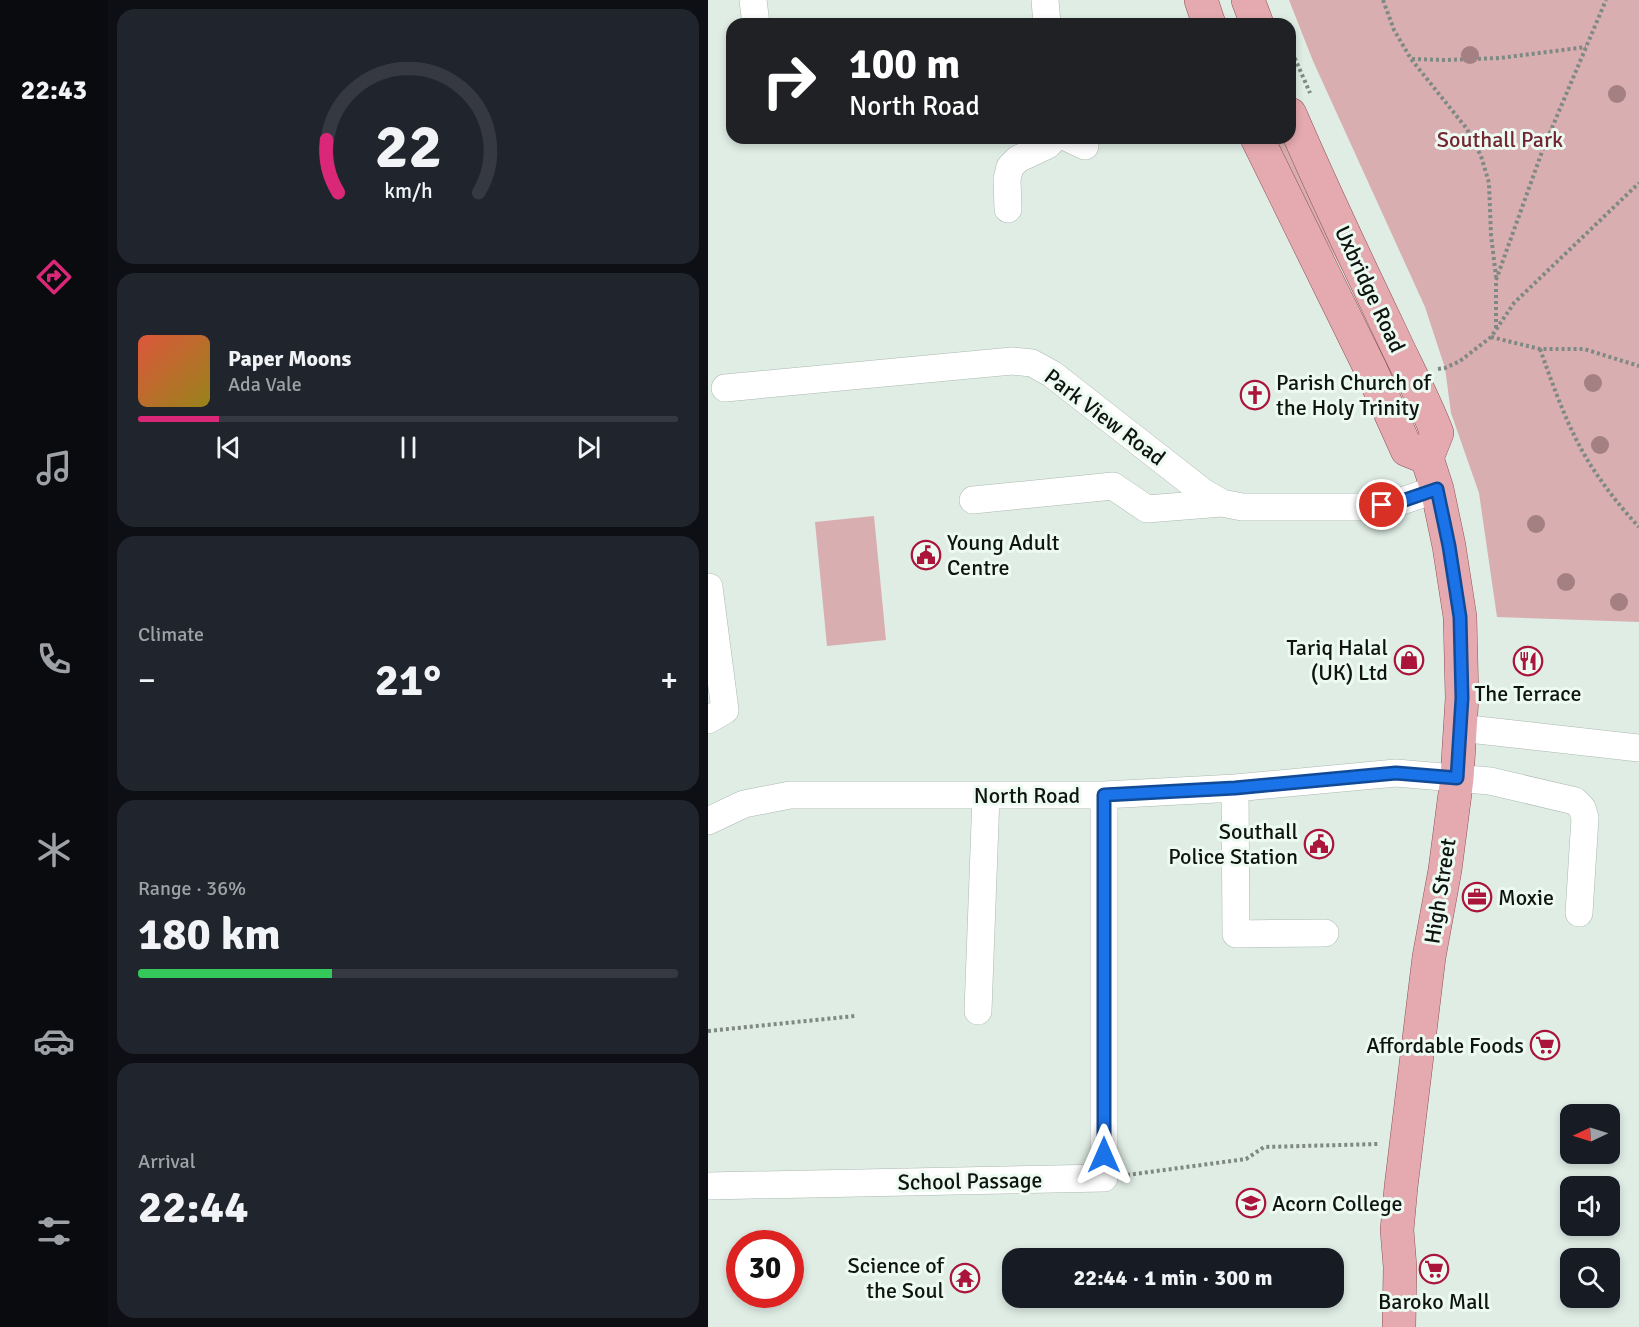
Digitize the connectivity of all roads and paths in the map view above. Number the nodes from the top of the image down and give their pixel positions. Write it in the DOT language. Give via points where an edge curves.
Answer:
graph roads {
  1 [pos="753,0"];
  2 [pos="1045,0"];
  3 [pos="1201,0"];
  4 [pos="1383,0"];
  5 [pos="1606,0"];
  6 [pos="755,18"];
  7 [pos="1046,18"];
  8 [pos="1207,18"];
  9 [pos="1587,47"];
  10 [pos="1411,59"];
  11 [pos="1296,127"];
  12 [pos="1048,144"];
  13 [pos="1260,144"];
  14 [pos="1639,183"];
  15 [pos="1008,209"];
  16 [pos="1496,280"];
  17 [pos="1496,328"];
  18 [pos="1491,337"];
  19 [pos="1540,349"];
  20 [pos="1639,366"];
  21 [pos="1436,370"];
  22 [pos="726,388"];
  23 [pos="1427,458"];
  24 [pos="1437,489"];
  25 [pos="973,500"];
  26 [pos="1221,503"];
  27 [pos="1639,527"];
  28 [pos="709,586"];
  29 [pos="708,720"];
  30 [pos="1460,728"];
  31 [pos="1639,748"];
  32 [pos="1457,778"];
  33 [pos="1235,788"];
  34 [pos="1104,795"];
  35 [pos="986,796"];
  36 [pos="708,821"];
  37 [pos="1579,913"];
  38 [pos="1324,933"];
  39 [pos="978,1011"];
  40 [pos="855,1016"];
  41 [pos="708,1030"];
  42 [pos="1407,1144"];
  43 [pos="1104,1179"];
  44 [pos="708,1186"];
  45 [pos="1399,1327"];
  1 -- 6 [label="street"];
  2 -- 7 [label="street"];
  3 -- 8 [label="main road"];
  4 -- 10 [label="path"];
  5 -- 9 [label="path"];
  9 -- 10 [label="path" via="1500,58"];
  9 -- 16 [label="path" via="1543,149"];
  10 -- 16 [label="path" via="1467,129 1481,156 1489,183"];
  11 -- 23 [label="main road, Uxbridge Road" via="1437,433"];
  12 -- 15 [label="street" via="1010,167"];
  13 -- 23 [label="main road, Uxbridge Road" via="1407,450"];
  14 -- 17 [label="path" via="1514,303"];
  16 -- 17 [label="path"];
  17 -- 18 [label="path"];
  18 -- 19 [label="path"];
  18 -- 21 [label="path" via="1460,361"];
  19 -- 20 [label="path" via="1584,349"];
  19 -- 27 [label="path" via="1562,409 1590,464"];
  22 -- 26 [label="street, Park View Road" via="1032,363 1052,374"];
  23 -- 24 [label="main road, High Street"];
  24 -- 26 [label="street, Park View Road" via="1396,503 1368,507 1242,507"];
  24 -- 30 [label="main road, High Street" via="1460,617"];
  25 -- 26 [label="street" via="1113,486 1147,509"];
  28 -- 29 [label="street" via="726,710"];
  30 -- 31 [label="street"];
  30 -- 32 [label="main road, High Street"];
  32 -- 33 [label="street, North Road" via="1396,773"];
  32 -- 37 [label="street, North Road" via="1490,781 1575,801 1582,808 1585,818"];
  32 -- 42 [label="main road, High Street" via="1429,957"];
  33 -- 34 [label="street, North Road"];
  33 -- 38 [label="street" via="1236,934"];
  34 -- 35 [label="street, North Road"];
  34 -- 43 [label="street"];
  35 -- 36 [label="street, North Road" via="790,795 744,804"];
  35 -- 39 [label="street"];
  40 -- 41 [label="path"];
  42 -- 43 [label="path" via="1264,1147 1246,1159"];
  42 -- 45 [label="main road, High Street" via="1398,1230"];
  43 -- 44 [label="street, School Passage"];
}
